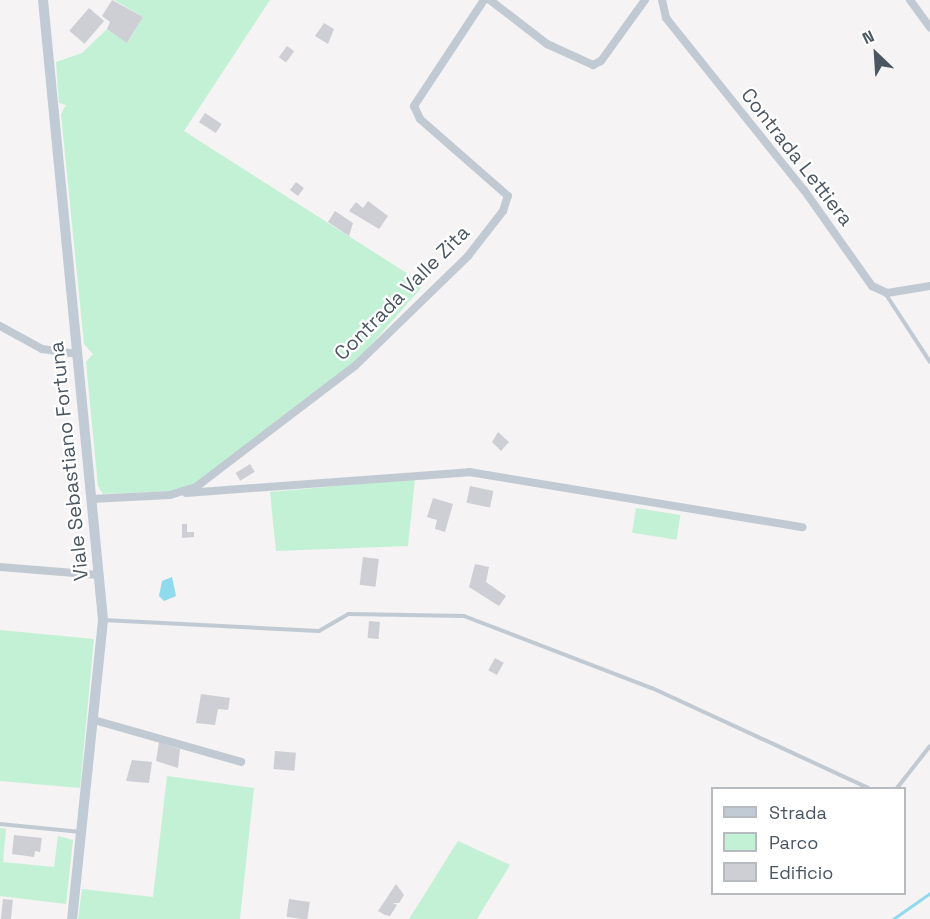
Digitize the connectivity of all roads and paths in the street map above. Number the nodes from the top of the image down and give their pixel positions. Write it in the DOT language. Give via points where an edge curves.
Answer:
graph roads {
  1 [pos="43,0"];
  2 [pos="484,0"];
  3 [pos="490,0"];
  4 [pos="645,0"];
  5 [pos="662,0"];
  6 [pos="910,0"];
  7 [pos="930,28"];
  8 [pos="930,286"];
  9 [pos="884,293"];
  10 [pos="0,326"];
  11 [pos="77,354"];
  12 [pos="930,362"];
  13 [pos="185,493"];
  14 [pos="92,500"];
  15 [pos="803,527"];
  16 [pos="0,567"];
  17 [pos="99,575"];
  18 [pos="103,620"];
  19 [pos="94,720"];
  20 [pos="930,746"];
  21 [pos="241,762"];
  22 [pos="864,787"];
  23 [pos="899,787"];
  24 [pos="0,824"];
  25 [pos="82,832"];
  26 [pos="72,919"];
  1 -- 11 [label="street, Viale Sebastiano Fortuna"];
  2 -- 13 [label="street, Contrada Valle Zita" via="416,99 414,111 505,190 508,201 503,211 468,256 355,366"];
  3 -- 4 [label="street" via="547,44 593,65 601,61"];
  5 -- 9 [label="street, Contrada Lettiera" via="666,18 684,42 804,190 872,286"];
  6 -- 7 [label="street"];
  8 -- 9 [label="street"];
  9 -- 12 [label="lane"];
  10 -- 11 [label="street" via="42,348"];
  11 -- 14 [label="street, Viale Sebastiano Fortuna"];
  13 -- 14 [label="street"];
  13 -- 15 [label="street" via="469,472"];
  14 -- 17 [label="street, Viale Sebastiano Fortuna"];
  16 -- 17 [label="street"];
  17 -- 18 [label="street, Viale Sebastiano Fortuna"];
  18 -- 19 [label="street, Viale Sebastiano Fortuna"];
  18 -- 22 [label="lane" via="319,631 349,614 465,616 652,688"];
  19 -- 21 [label="street"];
  19 -- 25 [label="street, Viale Sebastiano Fortuna"];
  20 -- 23 [label="lane"];
  24 -- 25 [label="lane"];
  25 -- 26 [label="street, Viale Sebastiano Fortuna"];
}
